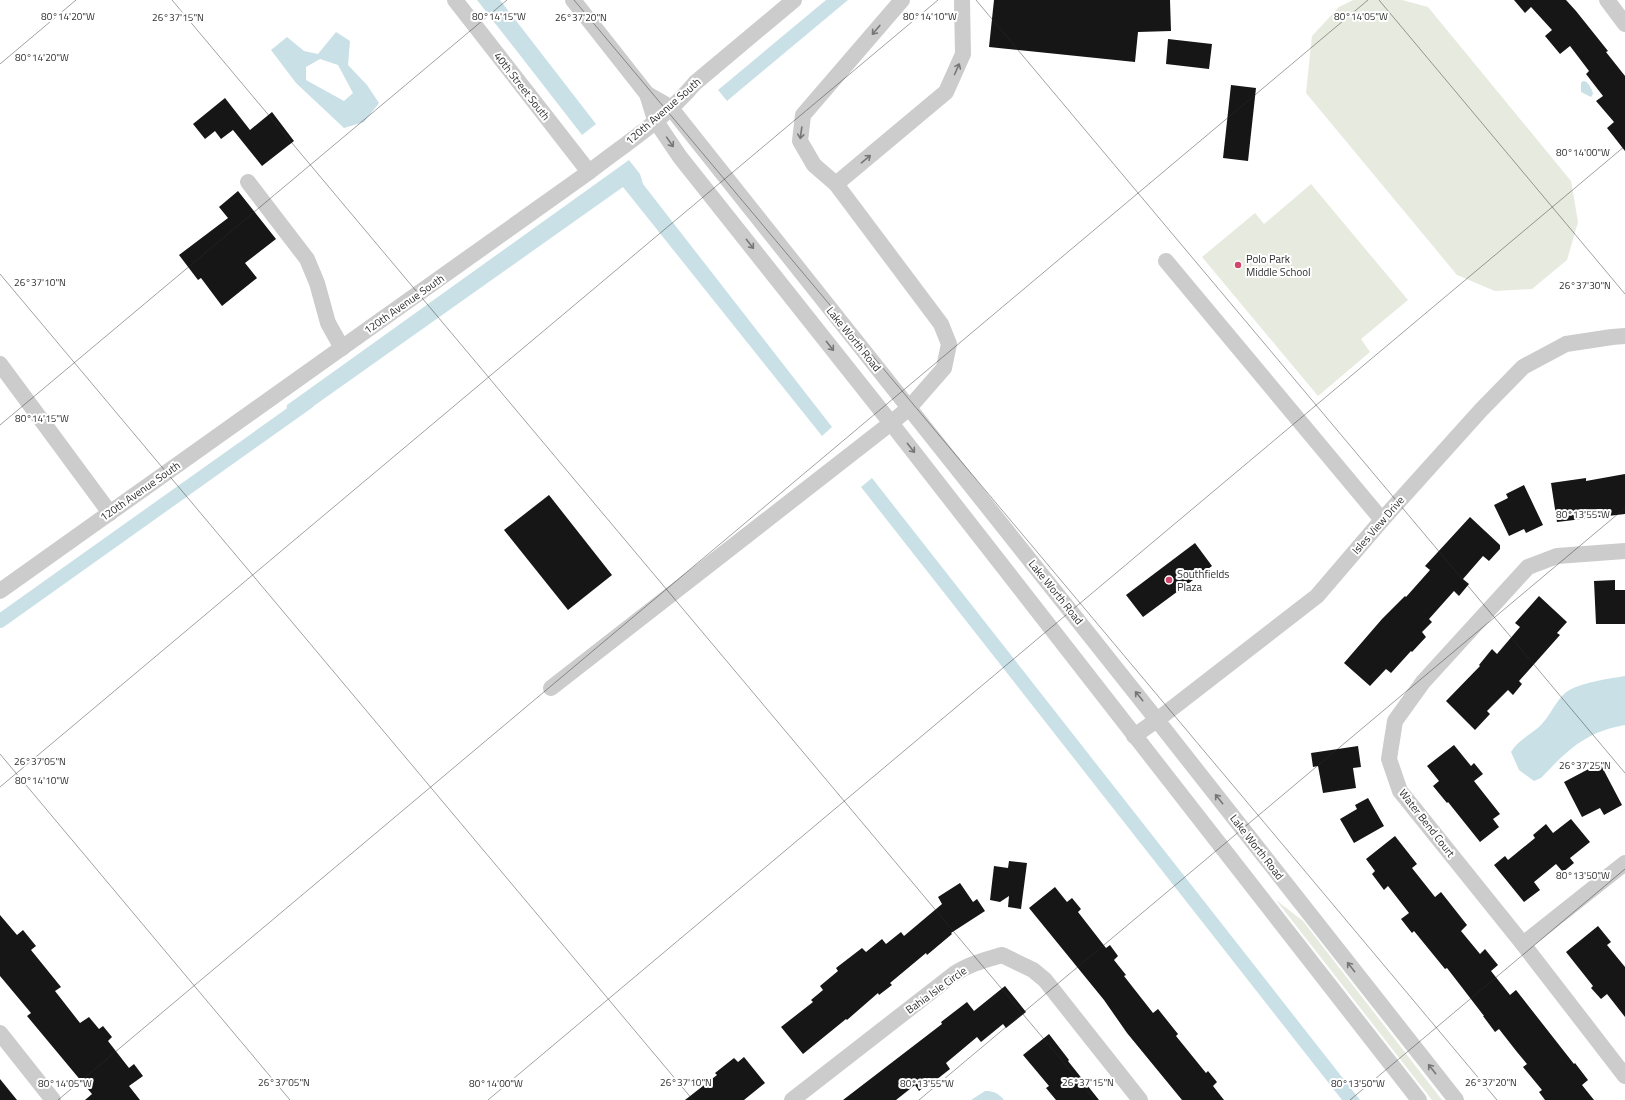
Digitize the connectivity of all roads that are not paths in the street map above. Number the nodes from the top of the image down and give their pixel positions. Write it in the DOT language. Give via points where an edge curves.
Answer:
graph roads {
  1 [pos="455,0"];
  2 [pos="573,0"];
  3 [pos="794,0"];
  4 [pos="902,0"];
  5 [pos="962,0"];
  6 [pos="1607,0"];
  7 [pos="1625,24"];
  8 [pos="648,94"];
  9 [pos="670,107"];
  10 [pos="655,120"];
  11 [pos="589,172"];
  12 [pos="248,182"];
  13 [pos="836,184"];
  14 [pos="1166,261"];
  15 [pos="1625,336"];
  16 [pos="342,348"];
  17 [pos="0,364"];
  18 [pos="909,408"];
  19 [pos="891,424"];
  20 [pos="110,513"];
  21 [pos="1382,520"];
  22 [pos="1625,551"];
  23 [pos="0,591"];
  24 [pos="551,688"];
  25 [pos="1157,720"];
  26 [pos="1134,736"];
  27 [pos="1625,863"];
  28 [pos="1523,944"];
  29 [pos="0,1033"];
  30 [pos="1625,1076"];
  31 [pos="53,1100"];
  32 [pos="792,1100"];
  33 [pos="1140,1100"];
  34 [pos="1419,1100"];
  35 [pos="1456,1100"];
  1 -- 11 [label="street, 40th Street South"];
  2 -- 8 [label="street, Lake Worth Road"];
  3 -- 9 [label="street, 120th Avenue South"];
  4 -- 13 [label="street, one-way" via="804,115 800,141 814,165"];
  13 -- 5 [label="street, one-way" via="946,92 963,54"];
  6 -- 7 [label="street"];
  8 -- 9 [label="street, Lake Worth Road"];
  8 -- 10 [label="street, Lake Worth Road"];
  9 -- 10 [label="street, 120th Avenue South"];
  9 -- 18 [label="street, Lake Worth Road"];
  10 -- 11 [label="street, 120th Avenue South"];
  10 -- 19 [label="street, Lake Worth Road, one-way" via="680,157"];
  11 -- 16 [label="street, 120th Avenue South"];
  12 -- 16 [label="street" via="307,259 317,283 328,323"];
  13 -- 18 [label="street" via="941,324 950,344 944,368"];
  14 -- 21 [label="street"];
  15 -- 21 [label="street, Isles View Drive" via="1566,344 1522,367"];
  16 -- 20 [label="street, 120th Avenue South"];
  17 -- 20 [label="street"];
  18 -- 19 [label="street"];
  25 -- 18 [label="street, Lake Worth Road, one-way"];
  19 -- 24 [label="street"];
  19 -- 26 [label="street, Lake Worth Road, one-way"];
  20 -- 23 [label="street, 120th Avenue South"];
  21 -- 25 [label="street, Isles View Drive" via="1317,596"];
  22 -- 28 [label="street, Water Bend Court" via="1557,556 1528,567 1423,682 1395,721 1389,759 1400,791"];
  25 -- 26 [label="street, Isles View Drive"];
  35 -- 25 [label="street, Lake Worth Road, one-way"];
  26 -- 34 [label="street, Lake Worth Road"];
  27 -- 28 [label="street"];
  28 -- 30 [label="street, Water Bend Court"];
  29 -- 31 [label="street"];
  32 -- 33 [label="street, Bahia Isle Circle" via="958,972 978,962 1002,955 1033,970 1046,980"];
}
